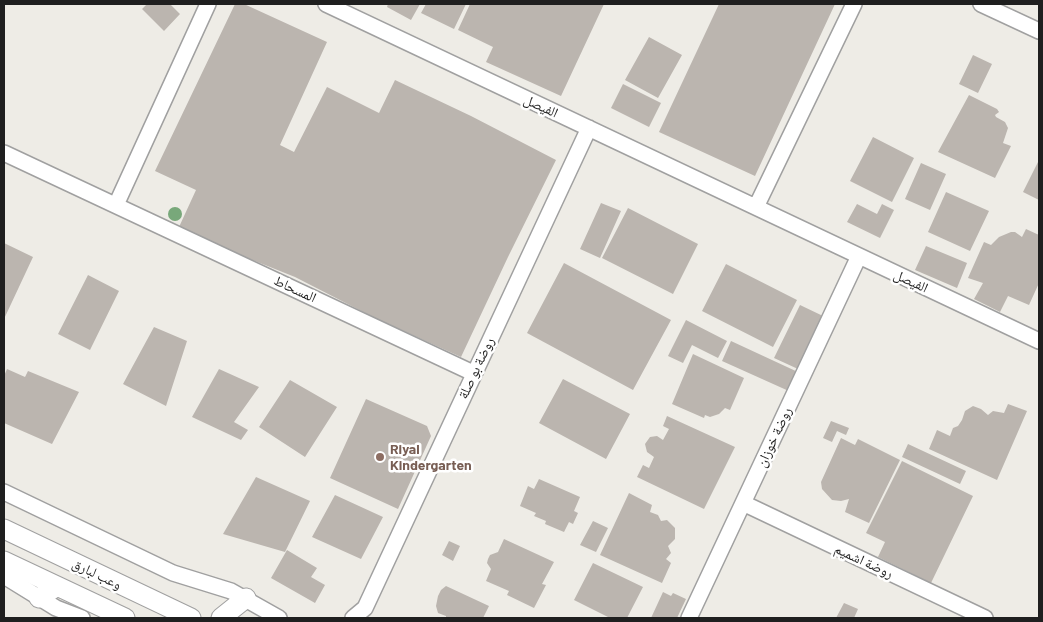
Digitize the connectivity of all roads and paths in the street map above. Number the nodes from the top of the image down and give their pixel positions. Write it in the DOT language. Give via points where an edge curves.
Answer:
graph roads {
  1 [pos="208,4"];
  2 [pos="326,4"];
  3 [pos="854,4"];
  4 [pos="981,4"];
  5 [pos="1039,32"];
  6 [pos="589,128"];
  7 [pos="4,153"];
  8 [pos="116,205"];
  9 [pos="756,207"];
  10 [pos="859,256"];
  11 [pos="1039,341"];
  12 [pos="473,374"];
  13 [pos="4,492"];
  14 [pos="743,504"];
  15 [pos="4,529"];
  16 [pos="4,561"];
  17 [pos="4,576"];
  18 [pos="57,586"];
  19 [pos="38,598"];
  20 [pos="246,598"];
  21 [pos="366,613"];
  22 [pos="82,618"];
  23 [pos="125,618"];
  24 [pos="191,618"];
  25 [pos="221,618"];
  26 [pos="278,618"];
  27 [pos="353,618"];
  28 [pos="689,618"];
  29 [pos="985,618"];
  1 -- 8 [label="street"];
  2 -- 6 [label="street, الفيصل"];
  3 -- 9 [label="street"];
  4 -- 5 [label="street"];
  6 -- 9 [label="street, الفيصل"];
  6 -- 12 [label="street, روضة بو صلة"];
  7 -- 8 [label="street, المسحاط"];
  8 -- 12 [label="street, المسحاط"];
  9 -- 10 [label="street, الفيصل"];
  10 -- 11 [label="street, الفيصل"];
  10 -- 14 [label="street, روضة خوزان"];
  12 -- 21 [label="street, روضة بو صلة"];
  13 -- 20 [label="street" via="173,573"];
  14 -- 28 [label="street, روضة خوزان"];
  14 -- 29 [label="street, روضة اشميم"];
  15 -- 24 [label="street, وعب لبارق"];
  16 -- 18 [label="street, وعب لبارق"];
  17 -- 19 [label="street"];
  18 -- 19 [label="street"];
  18 -- 23 [label="street, وعب لبارق"];
  19 -- 22 [label="street"];
  20 -- 25 [label="street"];
  20 -- 26 [label="street"];
  21 -- 27 [label="street"];
}
